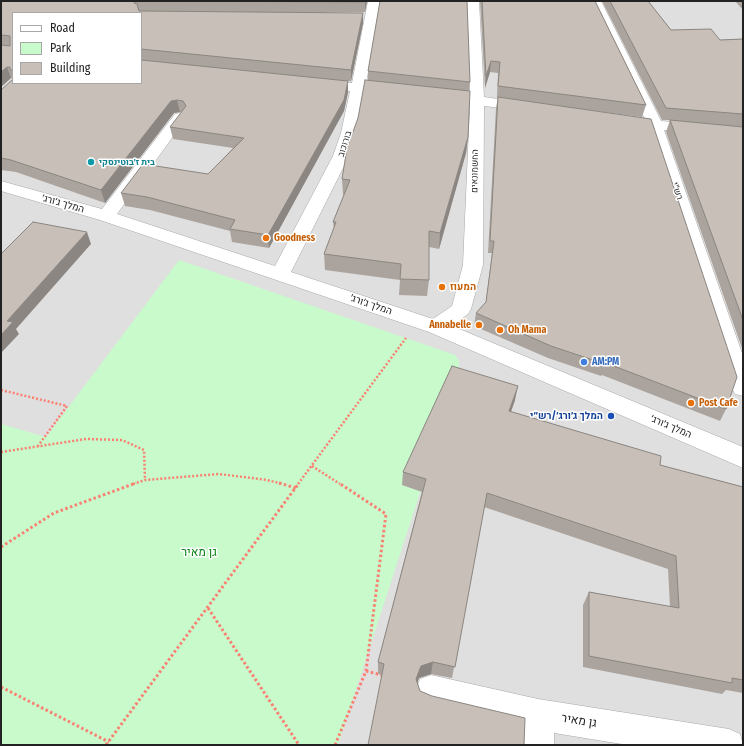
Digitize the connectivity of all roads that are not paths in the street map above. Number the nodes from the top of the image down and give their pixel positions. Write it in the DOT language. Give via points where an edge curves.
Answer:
graph roads {
  1 [pos="374,1"];
  2 [pos="473,1"];
  3 [pos="595,1"];
  4 [pos="356,18"];
  5 [pos="372,18"];
  6 [pos="304,82"];
  7 [pos="358,87"];
  8 [pos="406,92"];
  9 [pos="429,95"];
  10 [pos="477,100"];
  11 [pos="539,108"];
  12 [pos="180,117"];
  13 [pos="609,118"];
  14 [pos="655,125"];
  15 [pos="743,133"];
  16 [pos="3,196"];
  17 [pos="106,216"];
  18 [pos="280,275"];
  19 [pos="436,327"];
  20 [pos="743,388"];
  21 [pos="739,454"];
  22 [pos="431,690"];
  23 [pos="538,715"];
  24 [pos="538,745"];
  25 [pos="729,745"];
  1 -- 5 [label="street, בורוכוב"];
  2 -- 10 [label="street, החשמונאים"];
  3 -- 14 [label="street, רש\"י"];
  4 -- 5 [label="street"];
  5 -- 7 [label="street, בורוכוב"];
  6 -- 7 [label="street"];
  7 -- 8 [label="street"];
  7 -- 18 [label="street, בורוכוב" via="349,133 341,156"];
  9 -- 10 [label="street"];
  10 -- 11 [label="street"];
  10 -- 19 [label="street, החשמונאים" via="473,265 461,309"];
  12 -- 17 [label="street"];
  13 -- 14 [label="street"];
  14 -- 15 [label="street"];
  14 -- 20 [label="street, רש\"י"];
  16 -- 17 [label="street, המלך ג׳ורג׳"];
  17 -- 18 [label="street, המלך ג׳ורג׳"];
  18 -- 19 [label="street, המלך ג׳ורג׳"];
  19 -- 21 [label="street, המלך ג׳ורג׳"];
  22 -- 23 [label="street, גן מאיר"];
  23 -- 24 [label="street"];
  23 -- 25 [label="street, גן מאיר"];
}
